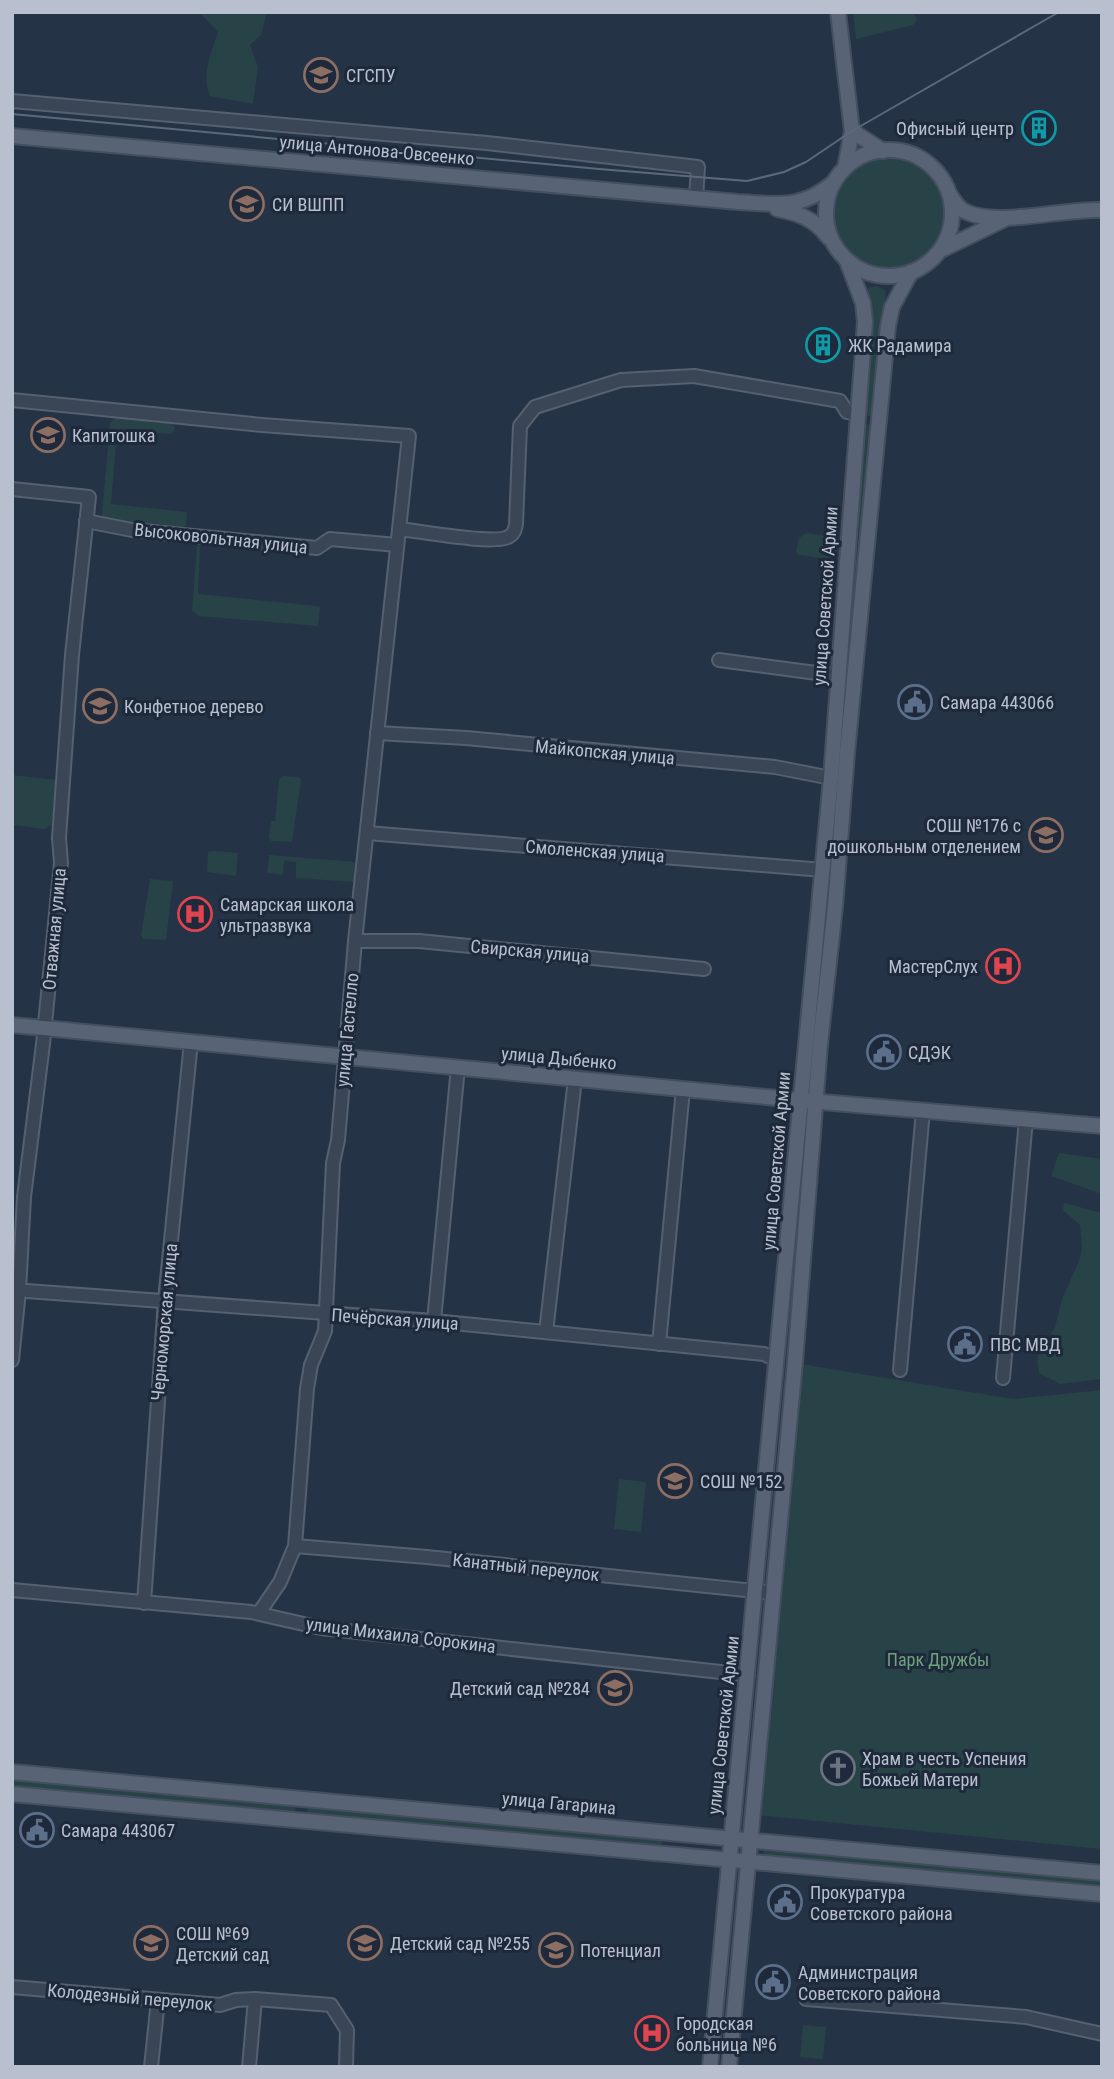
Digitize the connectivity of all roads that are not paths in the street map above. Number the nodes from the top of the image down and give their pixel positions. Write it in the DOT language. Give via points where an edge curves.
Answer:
graph roads {
  1 [pos="838,12"];
  2 [pos="12,101"];
  3 [pos="852,131"];
  4 [pos="12,136"];
  5 [pos="883,150"];
  6 [pos="845,167"];
  7 [pos="833,183"];
  8 [pos="945,184"];
  9 [pos="696,198"];
  10 [pos="738,202"];
  11 [pos="1102,210"];
  12 [pos="1008,218"];
  13 [pos="835,247"];
  14 [pos="940,250"];
  15 [pos="847,261"];
  16 [pos="911,272"];
  17 [pos="12,400"];
  18 [pos="858,414"];
  19 [pos="12,489"];
  20 [pos="86,521"];
  21 [pos="399,529"];
  22 [pos="849,534"];
  23 [pos="867,534"];
  24 [pos="397,545"];
  25 [pos="719,660"];
  26 [pos="855,675"];
  27 [pos="839,676"];
  28 [pos="377,733"];
  29 [pos="831,778"];
  30 [pos="367,833"];
  31 [pos="823,870"];
  32 [pos="355,941"];
  33 [pos="704,969"];
  34 [pos="12,1025"];
  35 [pos="44,1028"];
  36 [pos="191,1042"];
  37 [pos="344,1057"];
  38 [pos="458,1068"];
  39 [pos="575,1079"];
  40 [pos="683,1089"];
  41 [pos="808,1101"];
  42 [pos="923,1110"];
  43 [pos="1026,1119"];
  44 [pos="1102,1126"];
  45 [pos="16,1291"];
  46 [pos="165,1300"];
  47 [pos="326,1314"];
  48 [pos="434,1321"];
  49 [pos="546,1332"];
  50 [pos="659,1343"];
  51 [pos="12,1360"];
  52 [pos="776,1360"];
  53 [pos="795,1362"];
  54 [pos="900,1370"];
  55 [pos="1003,1378"];
  56 [pos="295,1546"];
  57 [pos="12,1590"];
  58 [pos="755,1591"];
  59 [pos="773,1593"];
  60 [pos="144,1603"];
  61 [pos="259,1613"];
  62 [pos="748,1675"];
  63 [pos="12,1772"];
  64 [pos="12,1794"];
  65 [pos="671,1831"];
  66 [pos="732,1837"];
  67 [pos="751,1838"];
  68 [pos="669,1854"];
  69 [pos="729,1860"];
  70 [pos="748,1862"];
  71 [pos="1102,1873"];
  72 [pos="1102,1894"];
  73 [pos="12,1987"];
  74 [pos="255,1999"];
  75 [pos="806,1999"];
  76 [pos="158,2000"];
  77 [pos="1102,2034"];
  78 [pos="151,2067"];
  79 [pos="249,2067"];
  80 [pos="346,2067"];
  81 [pos="710,2067"];
  82 [pos="729,2067"];
  1 -- 3 [label="main road"];
  2 -- 9 [label="street" via="486,143 698,167"];
  3 -- 5 [label="main road"];
  3 -- 6 [label="main road"];
  4 -- 9 [label="main road, улица Антонова-Овсеенко"];
  5 -- 6 [label="main road"];
  5 -- 8 [label="main road" via="923,160"];
  6 -- 7 [label="main road"];
  7 -- 10 [label="main road, улица Антонова-Овсеенко" via="800,203"];
  7 -- 13 [label="main road" via="825,215"];
  8 -- 12 [label="main road" via="961,210"];
  8 -- 14 [label="main road" via="952,217"];
  9 -- 10 [label="main road, улица Антонова-Овсеенко"];
  10 -- 13 [label="main road, улица Антонова-Овсеенко" via="808,218"];
  11 -- 12 [label="main road"];
  12 -- 14 [label="main road"];
  13 -- 15 [label="main road"];
  14 -- 16 [label="main road"];
  15 -- 16 [label="main road" via="877,276"];
  15 -- 18 [label="main road, улица Советской Армии" via="865,322"];
  16 -- 23 [label="main road, улица Советской Армии" via="892,307 888,326"];
  17 -- 21 [label="street, улица Гастелло" via="409,436"];
  18 -- 21 [label="street" via="847,412 840,401 694,376 621,380 535,407 520,426 516,524 506,539"];
  18 -- 22 [label="main road, улица Советской Армии"];
  19 -- 20 [label="street, Отважная улица" via="89,497"];
  20 -- 24 [label="street, Высоковольтная улица" via="132,530 317,548 331,539"];
  20 -- 35 [label="street, Отважная улица"];
  21 -- 24 [label="street, улица Гастелло"];
  22 -- 23 [label="main road"];
  22 -- 27 [label="main road, улица Советской Армии"];
  23 -- 26 [label="main road, улица Советской Армии"];
  24 -- 28 [label="street, улица Гастелло"];
  25 -- 27 [label="street"];
  26 -- 27 [label="main road"];
  26 -- 41 [label="main road, улица Советской Армии"];
  27 -- 29 [label="main road, улица Советской Армии"];
  28 -- 29 [label="street, Майкопская улица" via="775,767"];
  28 -- 30 [label="street, улица Гастелло"];
  29 -- 31 [label="main road, улица Советской Армии"];
  30 -- 31 [label="street, Смоленская улица"];
  30 -- 32 [label="street, улица Гастелло"];
  31 -- 41 [label="main road, улица Советской Армии"];
  32 -- 33 [label="street, Свирская улица" via="419,941"];
  32 -- 37 [label="street, улица Гастелло"];
  34 -- 35 [label="main road, улица Дыбенко"];
  35 -- 36 [label="main road, улица Дыбенко"];
  35 -- 45 [label="street, Отважная улица"];
  36 -- 37 [label="main road, улица Дыбенко"];
  36 -- 46 [label="street, Черноморская улица"];
  37 -- 38 [label="main road, улица Дыбенко"];
  37 -- 47 [label="street, улица Гастелло" via="332,1176"];
  38 -- 39 [label="main road, улица Дыбенко"];
  38 -- 48 [label="street"];
  39 -- 40 [label="main road, улица Дыбенко"];
  39 -- 49 [label="street"];
  40 -- 41 [label="main road, улица Дыбенко"];
  40 -- 50 [label="street"];
  41 -- 42 [label="main road, улица Дыбенко"];
  41 -- 52 [label="main road, улица Советской Армии"];
  41 -- 53 [label="main road, улица Советской Армии"];
  42 -- 43 [label="main road, улица Дыбенко"];
  42 -- 54 [label="street"];
  43 -- 44 [label="main road, улица Дыбенко"];
  43 -- 55 [label="street"];
  45 -- 46 [label="street, Печёрская улица"];
  45 -- 51 [label="street, Отважная улица"];
  46 -- 47 [label="street, Печёрская улица"];
  46 -- 60 [label="street, Черноморская улица"];
  47 -- 48 [label="street, Печёрская улица"];
  47 -- 56 [label="street, улица Гастелло" via="307,1389"];
  48 -- 49 [label="street, Печёрская улица"];
  49 -- 50 [label="street, Печёрская улица"];
  50 -- 52 [label="street, Печёрская улица" via="764,1354"];
  52 -- 53 [label="main road"];
  52 -- 58 [label="main road, улица Советской Армии"];
  53 -- 59 [label="main road, улица Советской Армии"];
  56 -- 58 [label="street, Канатный переулок"];
  56 -- 61 [label="street, улица Гастелло" via="281,1582"];
  57 -- 60 [label="street, улица Михаила Сорокина"];
  58 -- 59 [label="street, Канатный переулок"];
  58 -- 62 [label="main road, улица Советской Армии"];
  59 -- 67 [label="main road, улица Советской Армии"];
  60 -- 61 [label="street, улица Михаила Сорокина"];
  61 -- 62 [label="street, улица Михаила Сорокина" via="321,1628"];
  62 -- 66 [label="main road, улица Советской Армии"];
  63 -- 65 [label="main road, улица Гагарина"];
  64 -- 68 [label="main road"];
  65 -- 66 [label="main road, улица Гагарина"];
  65 -- 68 [label="main road"];
  66 -- 67 [label="main road, улица Гагарина"];
  66 -- 69 [label="main road, улица Советской Армии"];
  67 -- 70 [label="main road, улица Советской Армии"];
  67 -- 71 [label="main road, улица Гагарина"];
  68 -- 69 [label="main road"];
  69 -- 70 [label="main road"];
  69 -- 81 [label="main road, улица Советской Армии"];
  70 -- 72 [label="main road"];
  70 -- 82 [label="main road, улица Советской Армии"];
  73 -- 76 [label="street, Колодезный переулок"];
  74 -- 76 [label="street, Колодезный переулок" via="224,2005"];
  74 -- 79 [label="street"];
  74 -- 80 [label="street, Колодезный переулок" via="331,2005 346,2030"];
  75 -- 77 [label="street" via="1026,2017"];
  76 -- 78 [label="street"];
}
